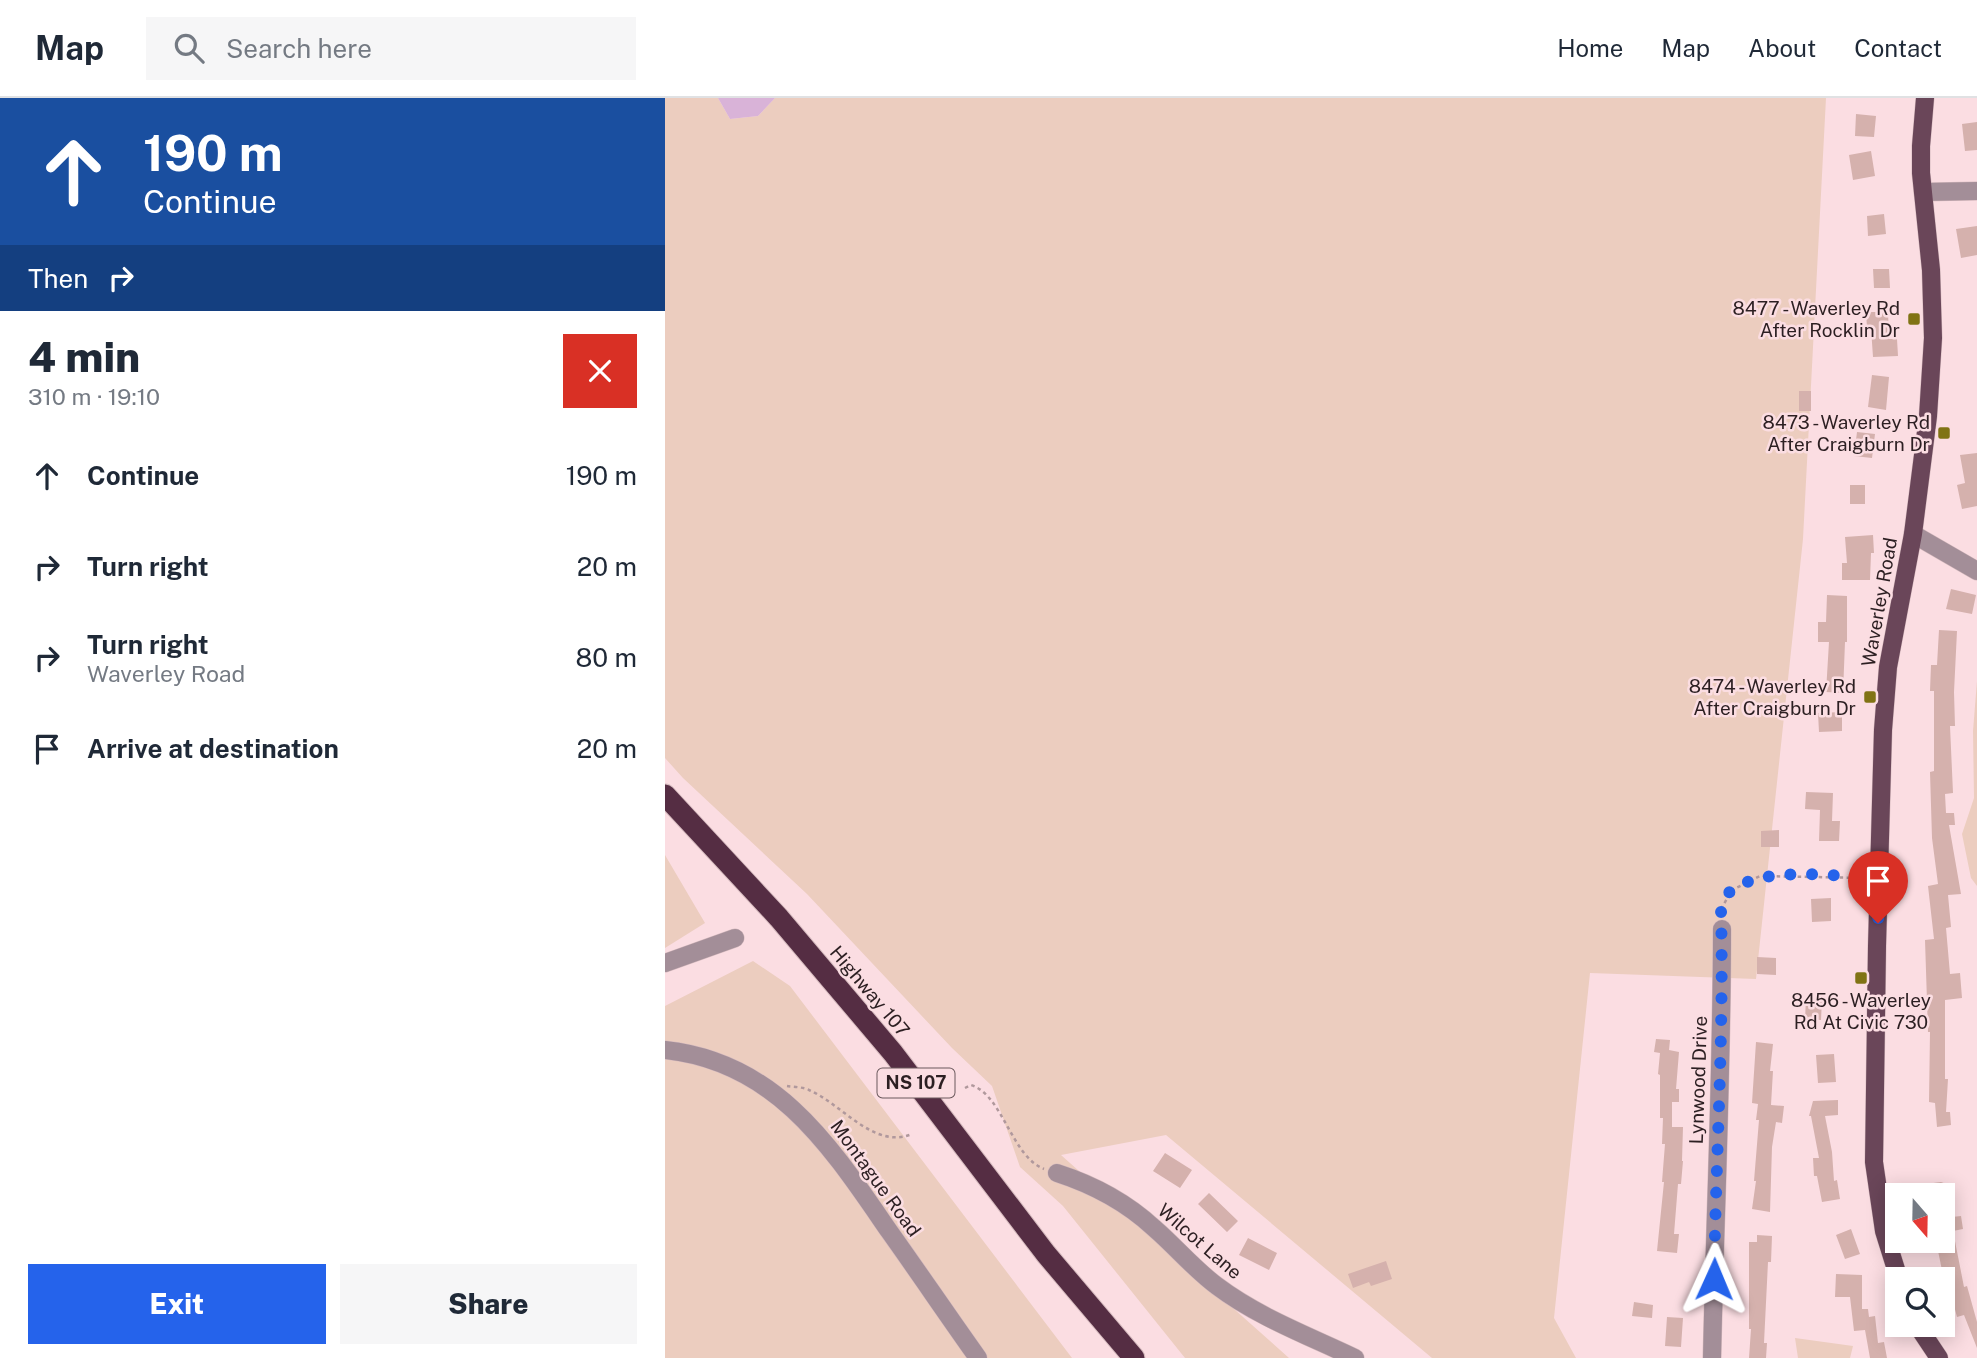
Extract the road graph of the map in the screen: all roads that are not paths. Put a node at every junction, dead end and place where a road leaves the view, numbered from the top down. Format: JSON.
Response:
{"nodes":[{"id":1,"x":1925,"y":98,"type":"edge"},
{"id":2,"x":1977,"y":191,"type":"edge"},
{"id":3,"x":1923,"y":192,"type":"junction"},
{"id":4,"x":1913,"y":534,"type":"junction"},
{"id":5,"x":1977,"y":571,"type":"edge"},
{"id":6,"x":665,"y":795,"type":"edge"},
{"id":7,"x":1722,"y":929,"type":"road end"},
{"id":8,"x":735,"y":938,"type":"dead end"},
{"id":9,"x":665,"y":963,"type":"edge"},
{"id":10,"x":665,"y":1050,"type":"edge"},
{"id":11,"x":1057,"y":1173,"type":"road end"},
{"id":12,"x":1046,"y":1254,"type":"junction"},
{"id":13,"x":1895,"y":1267,"type":"edge"},
{"id":14,"x":1925,"y":1337,"type":"edge"},
{"id":15,"x":978,"y":1358,"type":"edge"},
{"id":16,"x":1119,"y":1358,"type":"edge"},
{"id":17,"x":1134,"y":1358,"type":"edge"},
{"id":18,"x":1150,"y":1358,"type":"edge"},
{"id":19,"x":1355,"y":1358,"type":"edge"},
{"id":20,"x":1712,"y":1358,"type":"edge"},
{"id":21,"x":1939,"y":1358,"type":"edge"}],
"edges":[{"from":1,"to":3,"type":"main road","name":"Waverley Road"},
{"from":2,"to":3,"type":"street"},
{"from":3,"to":4,"type":"main road","name":"Waverley Road"},
{"from":4,"to":5,"type":"street"},
{"from":4,"to":13,"type":"main road","name":"Waverley Road"},
{"from":6,"to":12,"type":"highway","name":"Highway 107","number":"NS 107"},
{"from":7,"to":20,"type":"street","name":"Lynwood Drive"},
{"from":8,"to":9,"type":"street"},
{"from":10,"to":15,"type":"street","name":"Montague Road"},
{"from":11,"to":19,"type":"street","name":"Wilcot Lane"},
{"from":12,"to":16,"type":"highway"},
{"from":12,"to":17,"type":"highway","name":"Highway 107","number":"NS 107"},
{"from":12,"to":18,"type":"highway"},
{"from":14,"to":21,"type":"main road"}]}
